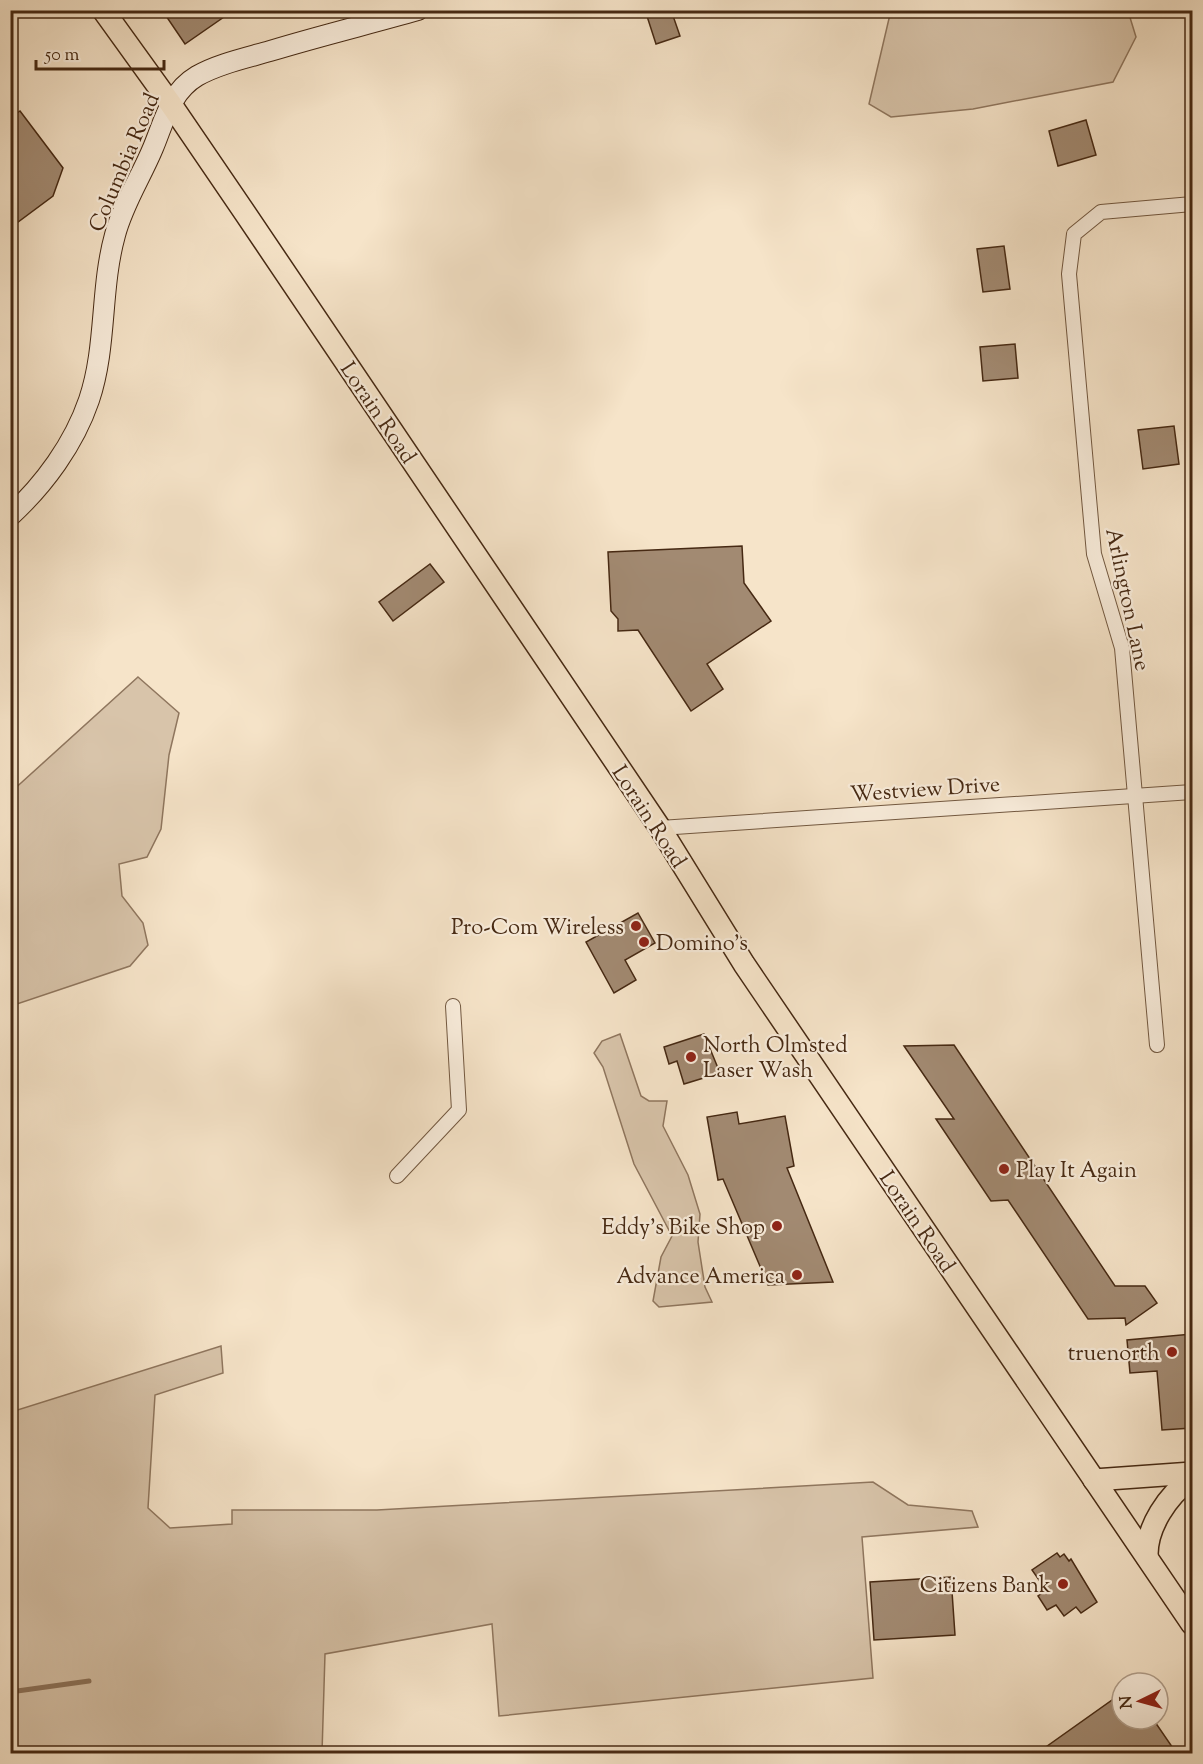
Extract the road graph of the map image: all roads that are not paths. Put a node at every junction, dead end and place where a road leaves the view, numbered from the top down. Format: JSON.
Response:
{"nodes":[{"id":1,"x":103,"y":10,"type":"edge"},
{"id":2,"x":418,"y":10,"type":"edge"},
{"id":3,"x":170,"y":103,"type":"junction"},
{"id":4,"x":1192,"y":204,"type":"edge"},
{"id":5,"x":10,"y":516,"type":"edge"},
{"id":6,"x":1192,"y":792,"type":"edge"},
{"id":7,"x":1137,"y":795,"type":"junction"},
{"id":8,"x":660,"y":828,"type":"junction"},
{"id":9,"x":453,"y":1006,"type":"dead end"},
{"id":10,"x":1157,"y":1045,"type":"dead end"},
{"id":11,"x":397,"y":1176,"type":"dead end"},
{"id":12,"x":1192,"y":1473,"type":"edge"},
{"id":13,"x":1192,"y":1478,"type":"edge"},
{"id":14,"x":1094,"y":1480,"type":"junction"},
{"id":15,"x":1147,"y":1557,"type":"junction"},
{"id":16,"x":1192,"y":1624,"type":"edge"}],
"edges":[{"from":1,"to":3,"type":"main road","name":"Lorain Road"},
{"from":2,"to":3,"type":"main road","name":"Columbia Road"},
{"from":3,"to":5,"type":"main road","name":"Columbia Road"},
{"from":3,"to":8,"type":"main road","name":"Lorain Road"},
{"from":4,"to":7,"type":"street","name":"Arlington Lane"},
{"from":6,"to":7,"type":"street","name":"Westview Drive"},
{"from":7,"to":8,"type":"street","name":"Westview Drive"},
{"from":7,"to":10,"type":"street","name":"Arlington Lane"},
{"from":8,"to":14,"type":"main road","name":"Lorain Road"},
{"from":9,"to":11,"type":"street"},
{"from":12,"to":14,"type":"main road"},
{"from":13,"to":15,"type":"main road"},
{"from":14,"to":15,"type":"main road","name":"Lorain Road"},
{"from":15,"to":16,"type":"main road","name":"Lorain Road"}]}
